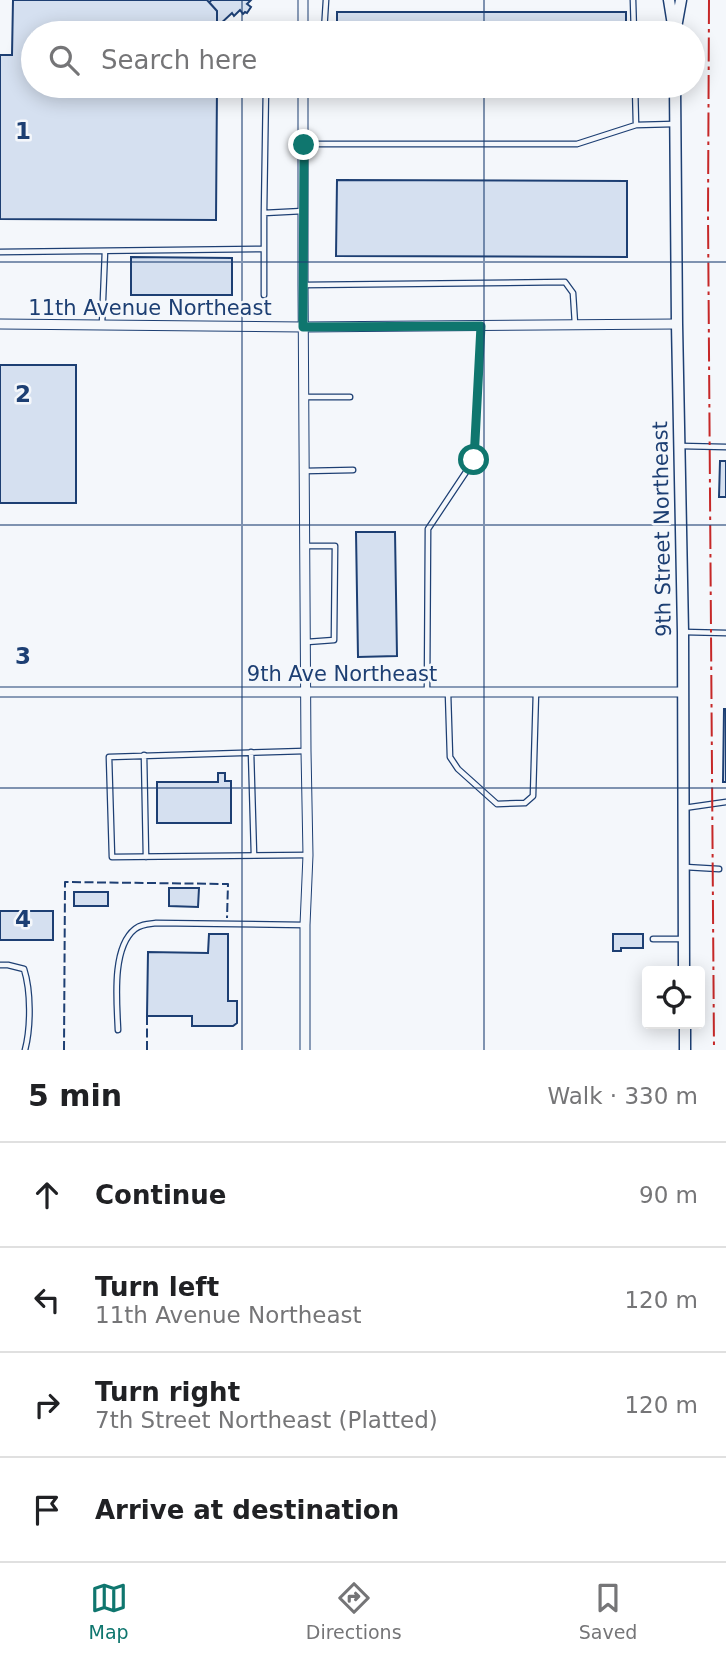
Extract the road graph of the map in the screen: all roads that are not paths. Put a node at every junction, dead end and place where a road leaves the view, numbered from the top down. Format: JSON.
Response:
{"nodes":[{"id":1,"x":303,"y":0,"type":"edge"},
{"id":2,"x":326,"y":0,"type":"edge"},
{"id":3,"x":633,"y":0,"type":"edge"},
{"id":4,"x":669,"y":0,"type":"edge"},
{"id":5,"x":681,"y":0,"type":"edge"},
{"id":6,"x":303,"y":21,"type":"edge"},
{"id":7,"x":325,"y":21,"type":"edge"},
{"id":8,"x":634,"y":21,"type":"edge"},
{"id":9,"x":673,"y":21,"type":"edge"},
{"id":10,"x":677,"y":21,"type":"edge"},
{"id":11,"x":266,"y":98,"type":"edge"},
{"id":12,"x":303,"y":98,"type":"edge"},
{"id":13,"x":635,"y":98,"type":"edge"},
{"id":14,"x":675,"y":98,"type":"edge"},
{"id":15,"x":676,"y":124,"type":"junction"},
{"id":16,"x":636,"y":125,"type":"junction"},
{"id":17,"x":304,"y":145,"type":"junction"},
{"id":18,"x":304,"y":211,"type":"junction"},
{"id":19,"x":264,"y":213,"type":"junction"},
{"id":20,"x":264,"y":250,"type":"junction"},
{"id":21,"x":105,"y":251,"type":"junction"},
{"id":22,"x":0,"y":252,"type":"edge"},
{"id":23,"x":303,"y":285,"type":"junction"},
{"id":24,"x":264,"y":295,"type":"dead end"},
{"id":25,"x":0,"y":324,"type":"edge"},
{"id":26,"x":677,"y":324,"type":"junction"},
{"id":27,"x":102,"y":325,"type":"junction"},
{"id":28,"x":575,"y":325,"type":"junction"},
{"id":29,"x":481,"y":326,"type":"junction"},
{"id":30,"x":303,"y":327,"type":"junction"},
{"id":31,"x":303,"y":397,"type":"junction"},
{"id":32,"x":350,"y":397,"type":"dead end"},
{"id":33,"x":680,"y":446,"type":"junction"},
{"id":34,"x":726,"y":447,"type":"edge"},
{"id":35,"x":353,"y":470,"type":"dead end"},
{"id":36,"x":304,"y":471,"type":"junction"},
{"id":37,"x":305,"y":546,"type":"junction"},
{"id":38,"x":683,"y":632,"type":"junction"},
{"id":39,"x":726,"y":633,"type":"edge"},
{"id":40,"x":306,"y":642,"type":"junction"},
{"id":41,"x":0,"y":692,"type":"edge"},
{"id":42,"x":306,"y":692,"type":"junction"},
{"id":43,"x":427,"y":692,"type":"junction"},
{"id":44,"x":448,"y":692,"type":"junction"},
{"id":45,"x":536,"y":692,"type":"junction"},
{"id":46,"x":683,"y":692,"type":"junction"},
{"id":47,"x":306,"y":751,"type":"junction"},
{"id":48,"x":251,"y":752,"type":"junction"},
{"id":49,"x":144,"y":755,"type":"junction"},
{"id":50,"x":726,"y":802,"type":"edge"},
{"id":51,"x":684,"y":809,"type":"junction"},
{"id":52,"x":254,"y":855,"type":"junction"},
{"id":53,"x":308,"y":855,"type":"junction"},
{"id":54,"x":146,"y":857,"type":"junction"},
{"id":55,"x":684,"y":867,"type":"junction"},
{"id":56,"x":719,"y":869,"type":"dead end"},
{"id":57,"x":305,"y":925,"type":"junction"},
{"id":58,"x":653,"y":939,"type":"dead end"},
{"id":59,"x":684,"y":939,"type":"junction"},
{"id":60,"x":0,"y":965,"type":"edge"},
{"id":61,"x":684,"y":966,"type":"edge"},
{"id":62,"x":685,"y":1029,"type":"edge"},
{"id":63,"x":118,"y":1030,"type":"dead end"},
{"id":64,"x":25,"y":1050,"type":"edge"},
{"id":65,"x":305,"y":1050,"type":"edge"},
{"id":66,"x":685,"y":1050,"type":"edge"}],
"edges":[{"from":1,"to":6,"type":"street"},
{"from":2,"to":7,"type":"lane"},
{"from":3,"to":8,"type":"lane"},
{"from":4,"to":9,"type":"street"},
{"from":5,"to":10,"type":"street"},
{"from":11,"to":19,"type":"lane"},
{"from":12,"to":17,"type":"street"},
{"from":13,"to":16,"type":"lane"},
{"from":14,"to":15,"type":"street","name":"9th Street Northeast"},
{"from":15,"to":16,"type":"lane"},
{"from":15,"to":26,"type":"street","name":"9th Street Northeast"},
{"from":16,"to":17,"type":"lane"},
{"from":17,"to":18,"type":"street"},
{"from":18,"to":19,"type":"lane"},
{"from":18,"to":23,"type":"street"},
{"from":19,"to":20,"type":"lane"},
{"from":20,"to":21,"type":"lane"},
{"from":20,"to":24,"type":"lane"},
{"from":21,"to":22,"type":"lane"},
{"from":21,"to":27,"type":"lane"},
{"from":23,"to":28,"type":"lane"},
{"from":23,"to":30,"type":"street"},
{"from":25,"to":27,"type":"street","name":"11th Avenue Northeast"},
{"from":26,"to":28,"type":"street","name":"11th Avenue Northeast"},
{"from":26,"to":33,"type":"street","name":"9th Street Northeast"},
{"from":27,"to":30,"type":"street","name":"11th Avenue Northeast"},
{"from":28,"to":29,"type":"street","name":"11th Avenue Northeast"},
{"from":29,"to":30,"type":"street","name":"11th Avenue Northeast"},
{"from":29,"to":43,"type":"lane"},
{"from":30,"to":31,"type":"street"},
{"from":31,"to":32,"type":"lane"},
{"from":31,"to":36,"type":"street"},
{"from":33,"to":34,"type":"lane"},
{"from":33,"to":38,"type":"street","name":"9th Street Northeast"},
{"from":35,"to":36,"type":"lane"},
{"from":36,"to":37,"type":"street"},
{"from":37,"to":40,"type":"street"},
{"from":37,"to":40,"type":"lane"},
{"from":38,"to":39,"type":"lane"},
{"from":38,"to":46,"type":"street","name":"9th Street Northeast"},
{"from":40,"to":42,"type":"street"},
{"from":41,"to":42,"type":"street","name":"9th Ave Northeast"},
{"from":42,"to":43,"type":"street","name":"9th Ave Northeast"},
{"from":42,"to":47,"type":"street"},
{"from":43,"to":44,"type":"street","name":"9th Ave Northeast"},
{"from":44,"to":45,"type":"street","name":"9th Ave Northeast"},
{"from":44,"to":45,"type":"lane"},
{"from":45,"to":46,"type":"street","name":"9th Ave Northeast"},
{"from":46,"to":51,"type":"street","name":"9th Street Northeast"},
{"from":47,"to":48,"type":"lane"},
{"from":47,"to":53,"type":"street"},
{"from":48,"to":49,"type":"lane"},
{"from":48,"to":52,"type":"lane"},
{"from":49,"to":54,"type":"lane"},
{"from":49,"to":54,"type":"lane"},
{"from":50,"to":51,"type":"lane"},
{"from":51,"to":55,"type":"street","name":"9th Street Northeast"},
{"from":52,"to":53,"type":"lane"},
{"from":52,"to":54,"type":"lane"},
{"from":53,"to":57,"type":"street"},
{"from":55,"to":56,"type":"lane"},
{"from":55,"to":59,"type":"street","name":"9th Street Northeast"},
{"from":57,"to":63,"type":"lane"},
{"from":57,"to":65,"type":"street"},
{"from":58,"to":59,"type":"lane"},
{"from":59,"to":61,"type":"street","name":"9th Street Northeast"},
{"from":60,"to":64,"type":"lane"},
{"from":62,"to":66,"type":"street"}]}
